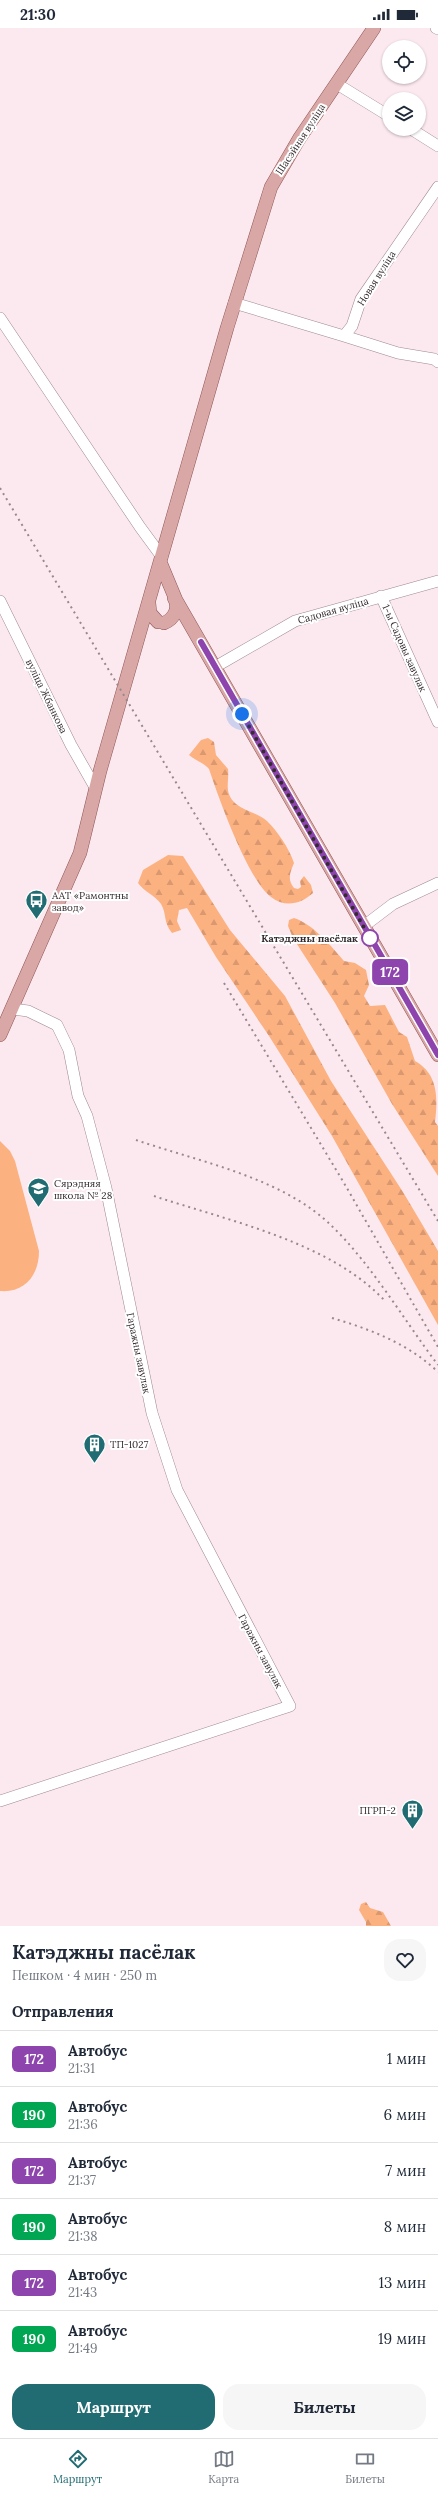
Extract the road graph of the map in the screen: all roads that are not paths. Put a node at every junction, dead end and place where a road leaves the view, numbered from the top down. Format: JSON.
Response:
{"nodes":[{"id":1,"x":374,"y":28,"type":"edge"},
{"id":2,"x":337,"y":84,"type":"junction"},
{"id":3,"x":382,"y":112,"type":"edge"},
{"id":4,"x":422,"y":136,"type":"edge"},
{"id":5,"x":438,"y":146,"type":"edge"},
{"id":6,"x":438,"y":187,"type":"edge"},
{"id":7,"x":234,"y":303,"type":"junction"},
{"id":8,"x":0,"y":318,"type":"edge"},
{"id":9,"x":344,"y":336,"type":"junction"},
{"id":10,"x":438,"y":362,"type":"edge"},
{"id":11,"x":161,"y":560,"type":"junction"},
{"id":12,"x":438,"y":581,"type":"edge"},
{"id":13,"x":381,"y":596,"type":"junction"},
{"id":14,"x":176,"y":600,"type":"junction"},
{"id":15,"x":0,"y":601,"type":"edge"},
{"id":16,"x":149,"y":602,"type":"junction"},
{"id":17,"x":161,"y":622,"type":"junction"},
{"id":18,"x":140,"y":636,"type":"junction"},
{"id":19,"x":201,"y":642,"type":"junction"},
{"id":20,"x":215,"y":667,"type":"junction"},
{"id":21,"x":438,"y":722,"type":"edge"},
{"id":22,"x":96,"y":789,"type":"junction"},
{"id":23,"x":438,"y":884,"type":"edge"},
{"id":24,"x":364,"y":926,"type":"junction"},
{"id":25,"x":7,"y":1015,"type":"edge"},
{"id":26,"x":0,"y":1035,"type":"edge"},
{"id":27,"x":438,"y":1055,"type":"edge"},
{"id":28,"x":0,"y":1801,"type":"edge"}],
"edges":[{"from":1,"to":2,"type":"main road","name":"Шасэйная вуліца"},
{"from":2,"to":3,"type":"street"},
{"from":2,"to":7,"type":"main road","name":"Шасэйная вуліца"},
{"from":4,"to":5,"type":"street"},
{"from":6,"to":9,"type":"street","name":"Новая вуліца"},
{"from":7,"to":9,"type":"street"},
{"from":7,"to":11,"type":"main road","name":"Шасэйная вуліца"},
{"from":8,"to":11,"type":"street"},
{"from":9,"to":10,"type":"street"},
{"from":11,"to":14,"type":"main road"},
{"from":11,"to":16,"type":"main road","name":"Шасэйная вуліца"},
{"from":12,"to":13,"type":"street","name":"Садовая вуліца"},
{"from":13,"to":20,"type":"street","name":"Садовая вуліца"},
{"from":13,"to":21,"type":"street","name":"1-ы Садовы завулак"},
{"from":14,"to":16,"type":"main road"},
{"from":14,"to":17,"type":"main road"},
{"from":14,"to":19,"type":"main road"},
{"from":15,"to":22,"type":"street","name":"вуліца Жбанкова"},
{"from":16,"to":17,"type":"main road"},
{"from":16,"to":18,"type":"main road","name":"Шасэйная вуліца"},
{"from":17,"to":18,"type":"main road"},
{"from":17,"to":19,"type":"main road"},
{"from":18,"to":22,"type":"main road","name":"Шасэйная вуліца"},
{"from":19,"to":20,"type":"main road"},
{"from":20,"to":24,"type":"main road"},
{"from":22,"to":25,"type":"main road","name":"Шасэйная вуліца"},
{"from":23,"to":24,"type":"street"},
{"from":24,"to":27,"type":"main road"},
{"from":25,"to":26,"type":"main road","name":"Шасэйная вуліца"},
{"from":25,"to":28,"type":"street","name":"Гаражны завулак"}]}
